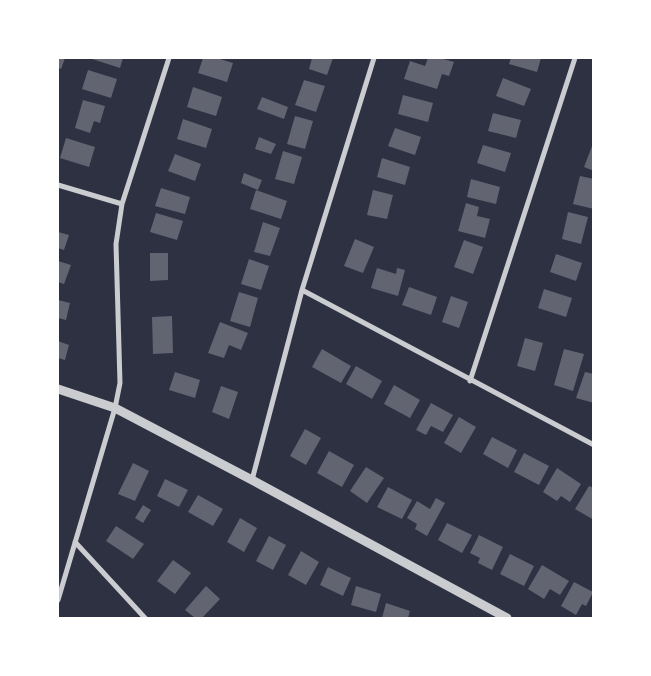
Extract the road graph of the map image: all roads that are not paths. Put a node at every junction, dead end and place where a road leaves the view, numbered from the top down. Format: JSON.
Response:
{"nodes":[{"id":1,"x":169,"y":58,"type":"edge"},
{"id":2,"x":374,"y":58,"type":"edge"},
{"id":3,"x":575,"y":58,"type":"edge"},
{"id":4,"x":58,"y":185,"type":"edge"},
{"id":5,"x":122,"y":204,"type":"junction"},
{"id":6,"x":302,"y":290,"type":"junction"},
{"id":7,"x":470,"y":381,"type":"junction"},
{"id":8,"x":58,"y":389,"type":"edge"},
{"id":9,"x":115,"y":408,"type":"junction"},
{"id":10,"x":594,"y":445,"type":"edge"},
{"id":11,"x":252,"y":480,"type":"junction"},
{"id":12,"x":75,"y":542,"type":"junction"},
{"id":13,"x":58,"y":600,"type":"edge"},
{"id":14,"x":145,"y":618,"type":"edge"},
{"id":15,"x":507,"y":618,"type":"edge"}],
"edges":[{"from":1,"to":5,"type":"street"},
{"from":2,"to":6,"type":"street"},
{"from":3,"to":7,"type":"street"},
{"from":4,"to":5,"type":"street"},
{"from":5,"to":9,"type":"street"},
{"from":6,"to":7,"type":"street"},
{"from":6,"to":11,"type":"street"},
{"from":7,"to":10,"type":"street"},
{"from":8,"to":9,"type":"street"},
{"from":9,"to":11,"type":"street"},
{"from":9,"to":12,"type":"street"},
{"from":11,"to":15,"type":"street"},
{"from":12,"to":13,"type":"street"},
{"from":12,"to":14,"type":"street"}]}
